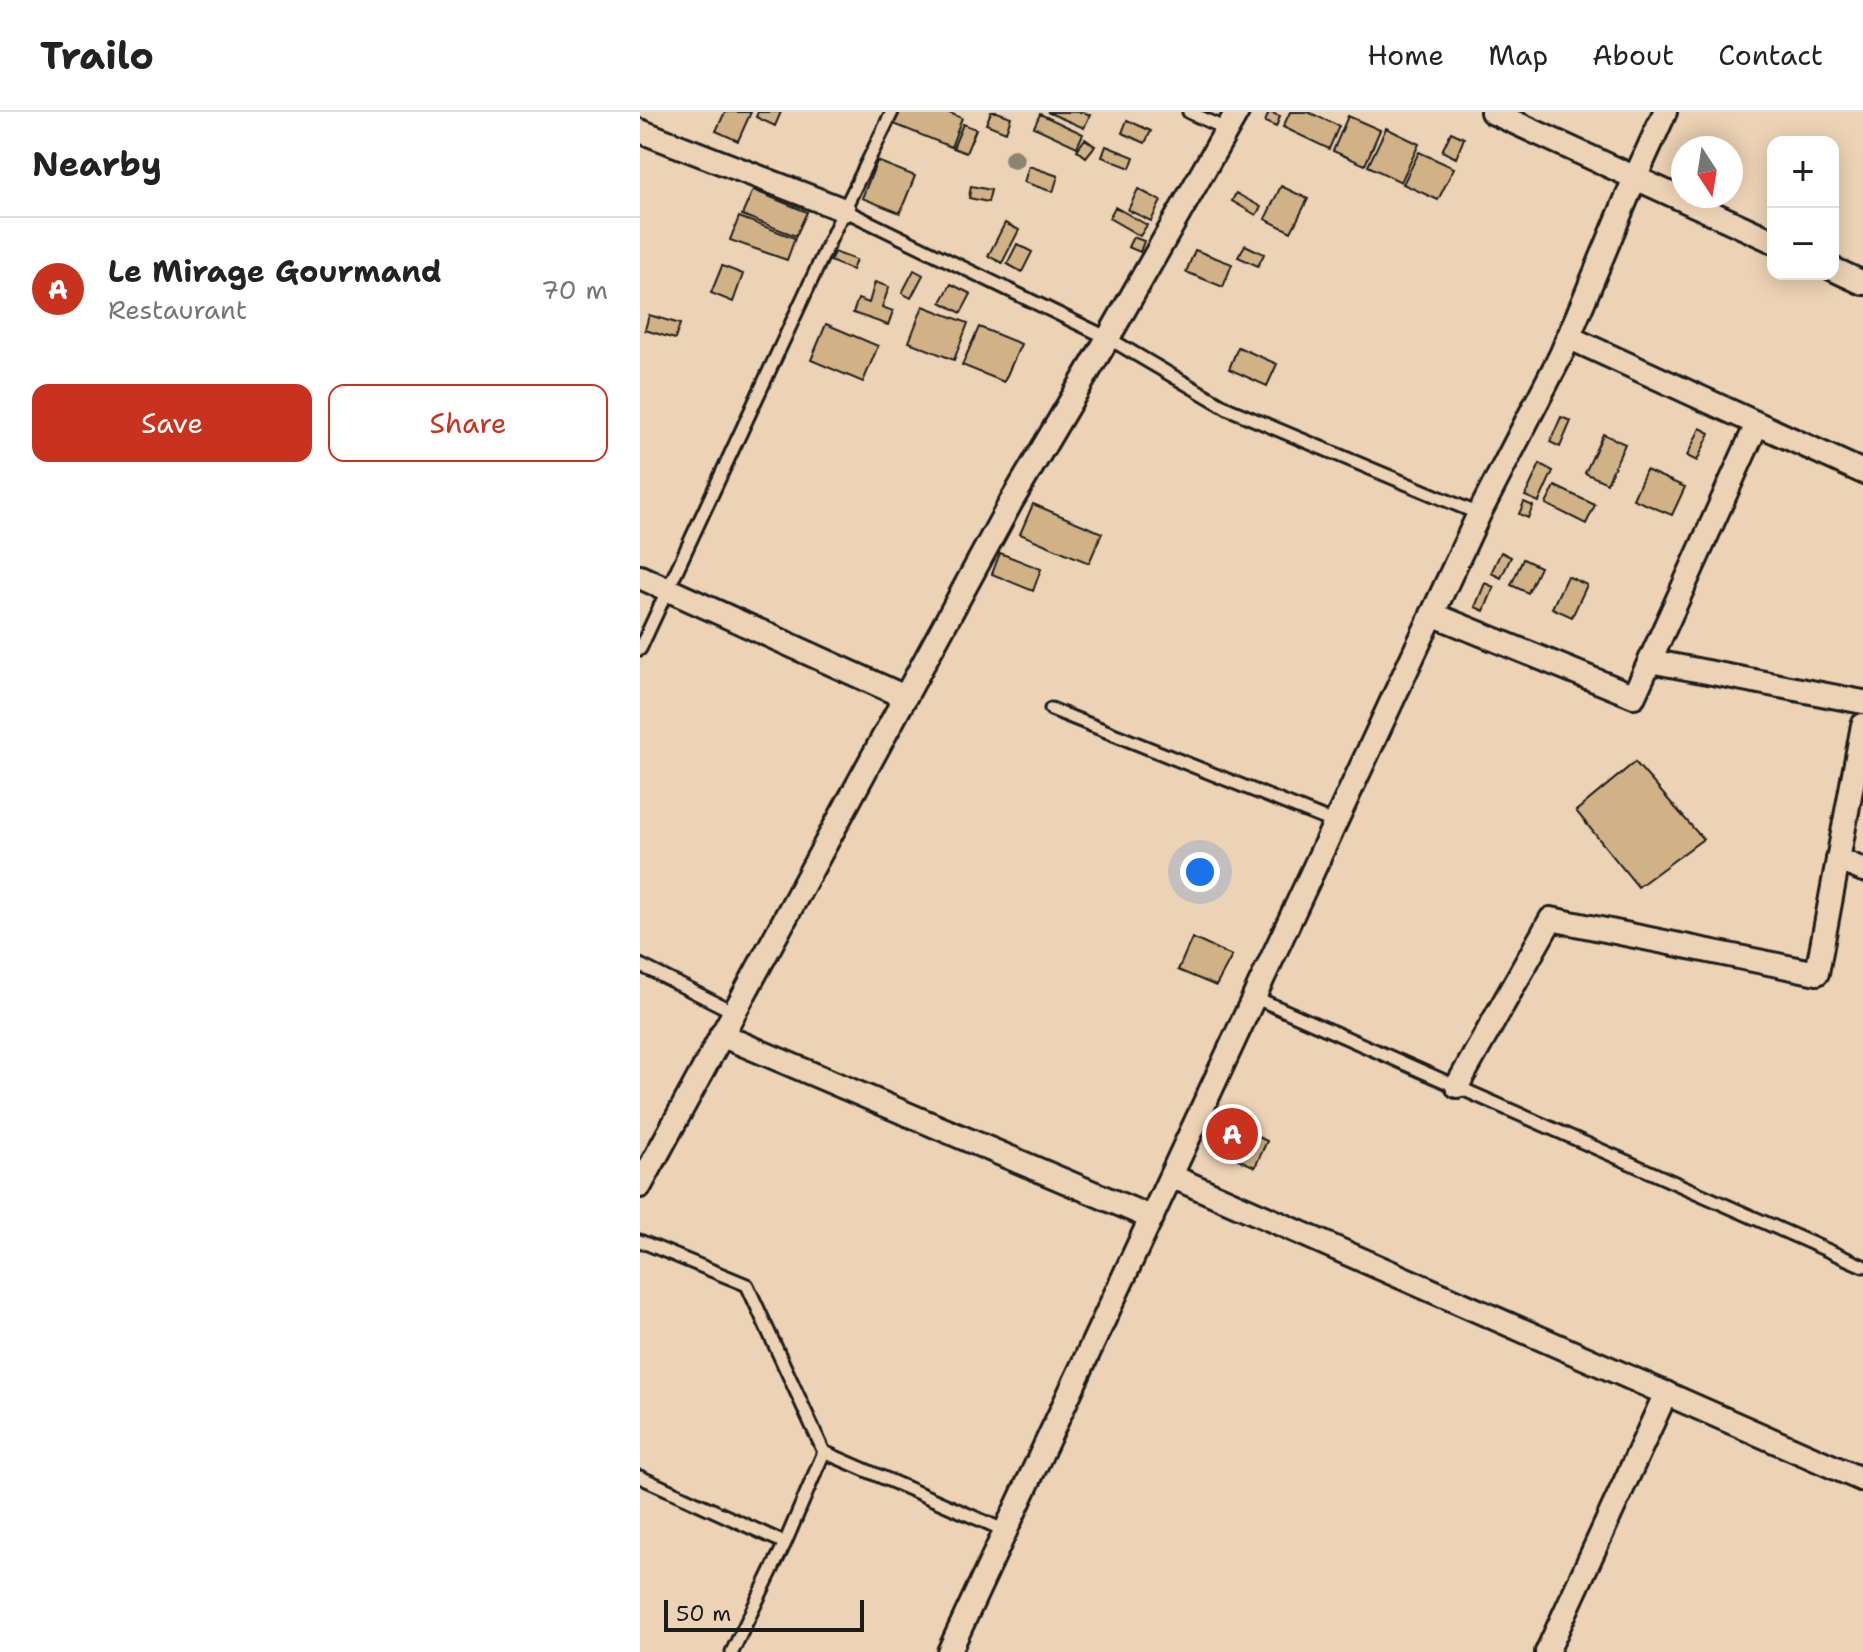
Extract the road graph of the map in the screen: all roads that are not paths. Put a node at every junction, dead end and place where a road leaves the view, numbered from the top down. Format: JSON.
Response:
{"nodes":[{"id":1,"x":892,"y":112,"type":"edge"},
{"id":2,"x":1189,"y":112,"type":"edge"},
{"id":3,"x":1492,"y":112,"type":"edge"},
{"id":4,"x":1665,"y":112,"type":"edge"},
{"id":5,"x":1232,"y":121,"type":"edge"},
{"id":6,"x":640,"y":131,"type":"edge"},
{"id":7,"x":1635,"y":178,"type":"junction"},
{"id":8,"x":844,"y":210,"type":"junction"},
{"id":9,"x":1767,"y":238,"type":"edge"},
{"id":10,"x":1839,"y":272,"type":"edge"},
{"id":11,"x":1863,"y":283,"type":"edge"},
{"id":12,"x":1568,"y":337,"type":"junction"},
{"id":13,"x":1108,"y":338,"type":"junction"},
{"id":14,"x":1757,"y":424,"type":"junction"},
{"id":15,"x":1863,"y":472,"type":"edge"},
{"id":16,"x":1479,"y":514,"type":"junction"},
{"id":17,"x":640,"y":577,"type":"edge"},
{"id":18,"x":668,"y":588,"type":"junction"},
{"id":19,"x":1432,"y":614,"type":"junction"},
{"id":20,"x":640,"y":649,"type":"edge"},
{"id":21,"x":1650,"y":661,"type":"junction"},
{"id":22,"x":905,"y":697,"type":"junction"},
{"id":23,"x":1863,"y":702,"type":"edge"},
{"id":24,"x":1051,"y":709,"type":"dead end"},
{"id":25,"x":1863,"y":725,"type":"edge"},
{"id":26,"x":1335,"y":823,"type":"junction"},
{"id":27,"x":1838,"y":859,"type":"junction"},
{"id":28,"x":1863,"y":870,"type":"edge"},
{"id":29,"x":640,"y":965,"type":"edge"},
{"id":30,"x":1254,"y":997,"type":"junction"},
{"id":31,"x":734,"y":1012,"type":"junction"},
{"id":32,"x":721,"y":1035,"type":"junction"},
{"id":33,"x":1457,"y":1086,"type":"junction"},
{"id":34,"x":1171,"y":1176,"type":"junction"},
{"id":35,"x":640,"y":1186,"type":"edge"},
{"id":36,"x":1152,"y":1218,"type":"junction"},
{"id":37,"x":640,"y":1241,"type":"edge"},
{"id":38,"x":1863,"y":1266,"type":"edge"},
{"id":39,"x":1666,"y":1393,"type":"junction"},
{"id":40,"x":824,"y":1452,"type":"junction"},
{"id":41,"x":640,"y":1477,"type":"edge"},
{"id":42,"x":1863,"y":1480,"type":"edge"},
{"id":43,"x":1006,"y":1531,"type":"junction"},
{"id":44,"x":785,"y":1543,"type":"junction"},
{"id":45,"x":732,"y":1652,"type":"edge"},
{"id":46,"x":949,"y":1652,"type":"edge"},
{"id":47,"x":1547,"y":1652,"type":"edge"}],
"edges":[{"from":1,"to":8,"type":"lane"},
{"from":2,"to":5,"type":"lane"},
{"from":3,"to":7,"type":"street"},
{"from":4,"to":7,"type":"street"},
{"from":5,"to":13,"type":"street"},
{"from":6,"to":8,"type":"street"},
{"from":7,"to":9,"type":"street"},
{"from":7,"to":12,"type":"street"},
{"from":8,"to":13,"type":"lane"},
{"from":8,"to":18,"type":"lane"},
{"from":10,"to":11,"type":"street"},
{"from":12,"to":14,"type":"street"},
{"from":12,"to":16,"type":"street"},
{"from":13,"to":16,"type":"lane"},
{"from":13,"to":22,"type":"street"},
{"from":14,"to":15,"type":"street"},
{"from":14,"to":21,"type":"street"},
{"from":16,"to":19,"type":"street"},
{"from":17,"to":18,"type":"street"},
{"from":18,"to":20,"type":"lane"},
{"from":18,"to":22,"type":"street"},
{"from":19,"to":21,"type":"street"},
{"from":19,"to":26,"type":"street"},
{"from":21,"to":23,"type":"street"},
{"from":22,"to":31,"type":"street"},
{"from":24,"to":26,"type":"lane"},
{"from":25,"to":27,"type":"street"},
{"from":26,"to":30,"type":"street"},
{"from":27,"to":28,"type":"street"},
{"from":27,"to":33,"type":"street"},
{"from":29,"to":31,"type":"lane"},
{"from":30,"to":33,"type":"lane"},
{"from":30,"to":34,"type":"street"},
{"from":31,"to":32,"type":"street"},
{"from":32,"to":35,"type":"street"},
{"from":32,"to":36,"type":"street"},
{"from":33,"to":38,"type":"lane"},
{"from":34,"to":36,"type":"street"},
{"from":34,"to":39,"type":"street"},
{"from":36,"to":43,"type":"street"},
{"from":37,"to":40,"type":"lane"},
{"from":39,"to":42,"type":"street"},
{"from":39,"to":47,"type":"street"},
{"from":40,"to":43,"type":"lane"},
{"from":40,"to":44,"type":"lane"},
{"from":41,"to":44,"type":"lane"},
{"from":43,"to":46,"type":"street"},
{"from":44,"to":45,"type":"lane"}]}
